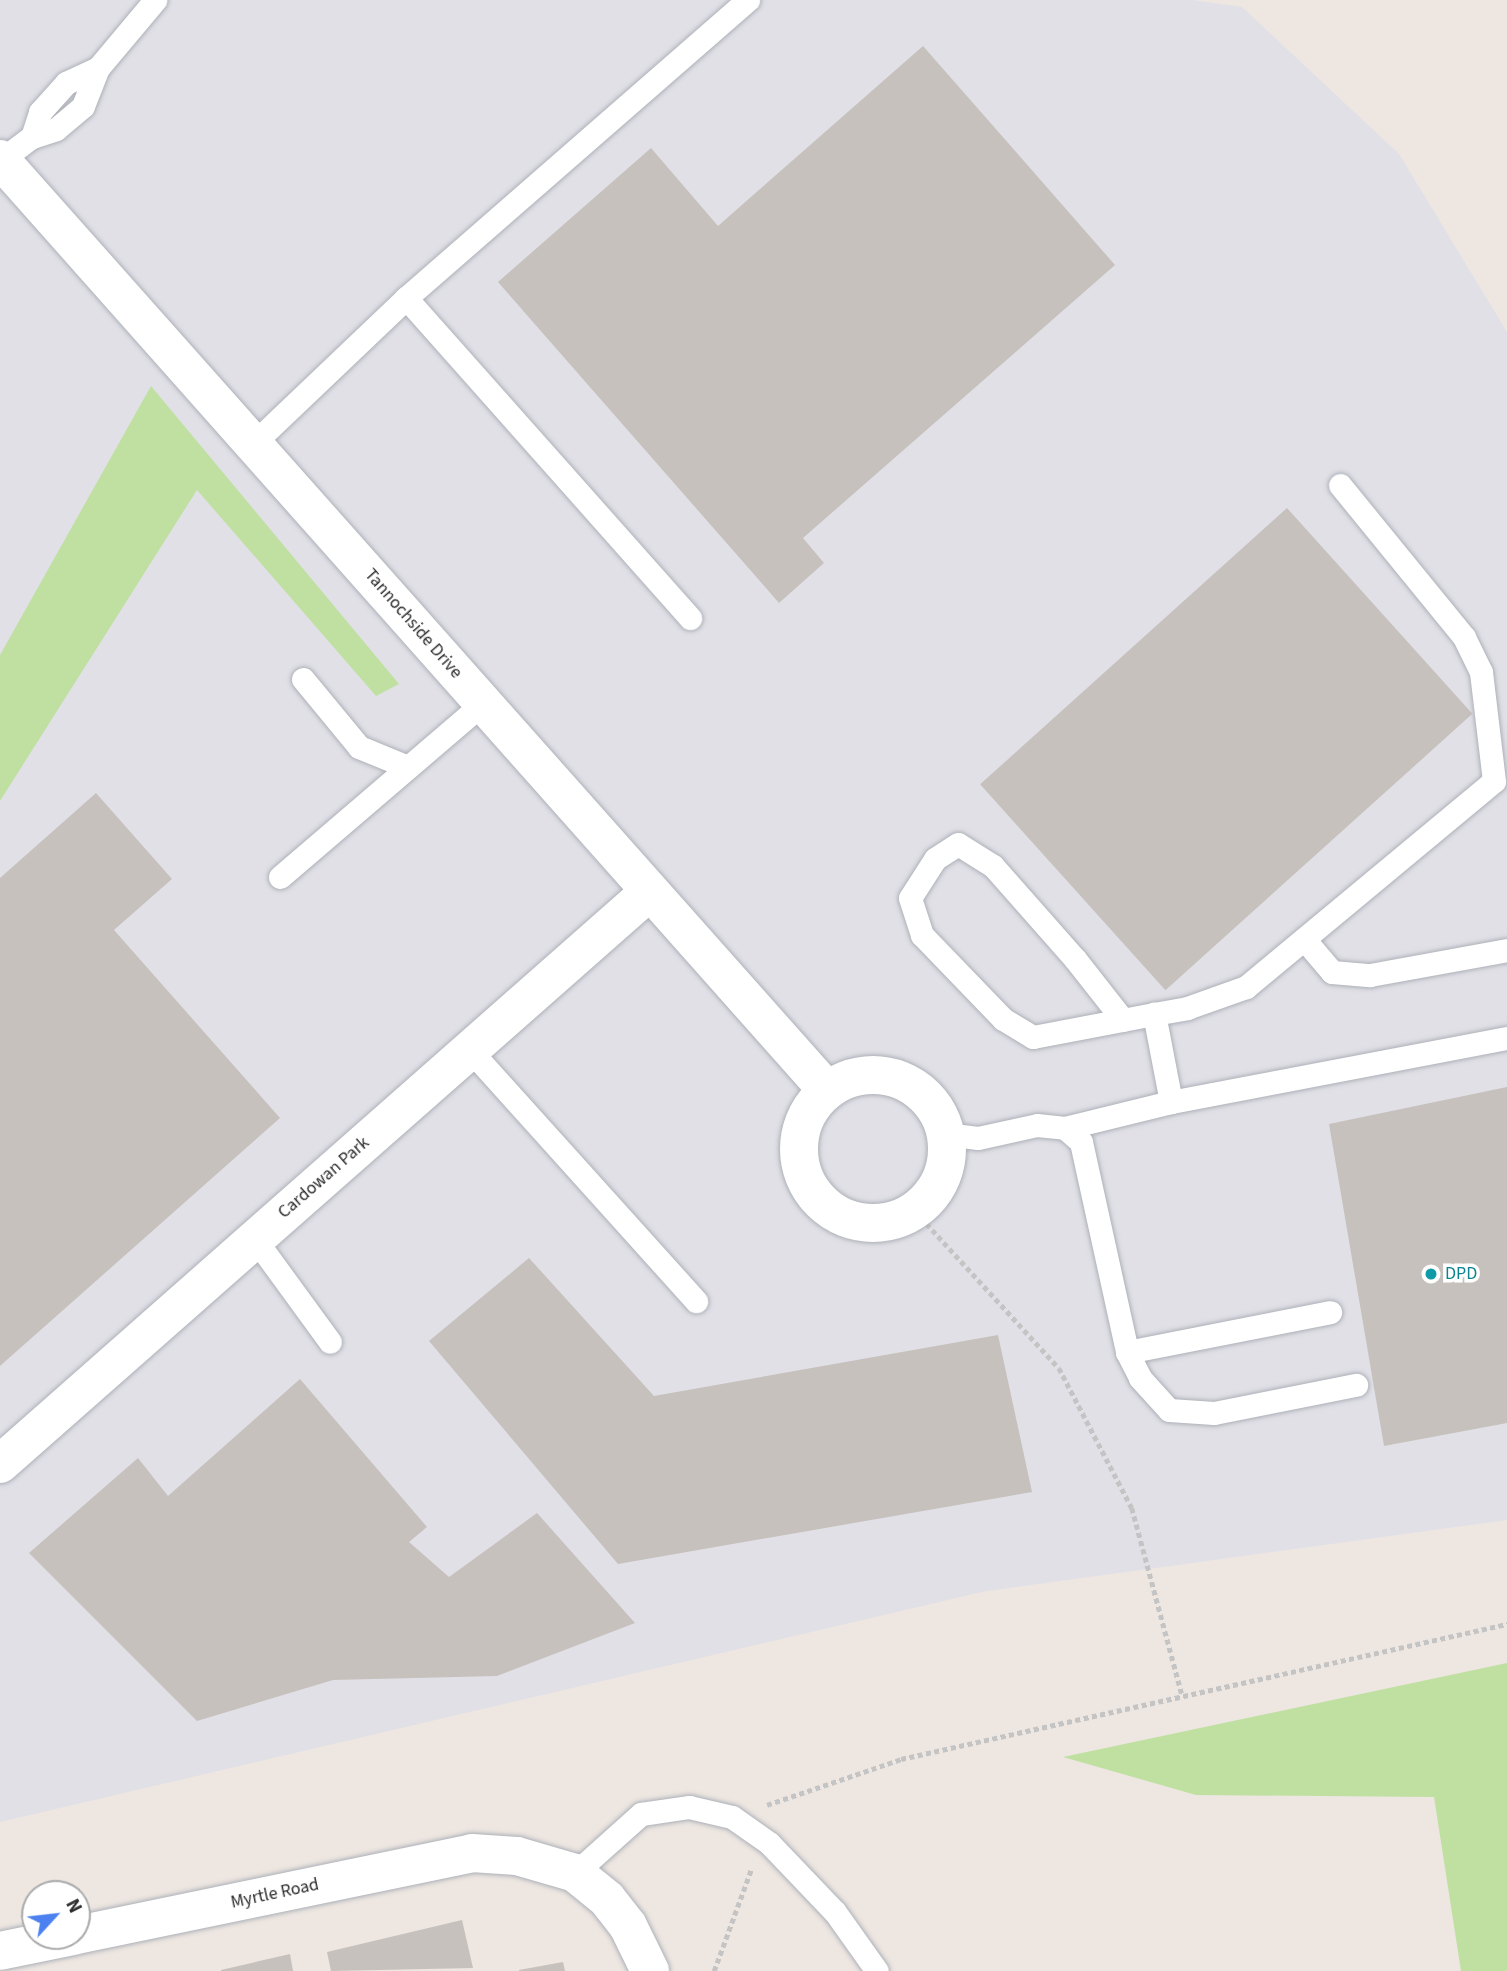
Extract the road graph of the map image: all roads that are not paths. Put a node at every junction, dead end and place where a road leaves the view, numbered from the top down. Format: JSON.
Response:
{"nodes":[{"id":1,"x":155,"y":0,"type":"edge"},
{"id":2,"x":748,"y":0,"type":"edge"},
{"id":3,"x":1,"y":159,"type":"edge"},
{"id":4,"x":406,"y":298,"type":"junction"},
{"id":5,"x":255,"y":442,"type":"junction"},
{"id":6,"x":1340,"y":485,"type":"dead end"},
{"id":7,"x":691,"y":618,"type":"dead end"},
{"id":8,"x":303,"y":679,"type":"dead end"},
{"id":9,"x":482,"y":704,"type":"junction"},
{"id":10,"x":408,"y":766,"type":"junction"},
{"id":11,"x":279,"y":877,"type":"dead end"},
{"id":12,"x":648,"y":893,"type":"junction"},
{"id":13,"x":1304,"y":939,"type":"junction"},
{"id":14,"x":1507,"y":950,"type":"edge"},
{"id":15,"x":1154,"y":1014,"type":"junction"},
{"id":16,"x":1122,"y":1020,"type":"junction"},
{"id":17,"x":1507,"y":1038,"type":"edge"},
{"id":18,"x":470,"y":1049,"type":"junction"},
{"id":19,"x":827,"y":1090,"type":"junction"},
{"id":20,"x":1171,"y":1102,"type":"junction"},
{"id":21,"x":1065,"y":1128,"type":"junction"},
{"id":22,"x":945,"y":1134,"type":"junction"},
{"id":23,"x":255,"y":1240,"type":"junction"},
{"id":24,"x":696,"y":1301,"type":"dead end"},
{"id":25,"x":1330,"y":1312,"type":"dead end"},
{"id":26,"x":330,"y":1342,"type":"dead end"},
{"id":27,"x":1126,"y":1352,"type":"junction"},
{"id":28,"x":1356,"y":1385,"type":"dead end"},
{"id":29,"x":0,"y":1464,"type":"edge"},
{"id":30,"x":575,"y":1873,"type":"junction"},
{"id":31,"x":91,"y":1933,"type":"edge"},
{"id":32,"x":21,"y":1947,"type":"edge"},
{"id":33,"x":0,"y":1951,"type":"edge"},
{"id":34,"x":650,"y":1971,"type":"edge"},
{"id":35,"x":877,"y":1971,"type":"edge"}],
"edges":[{"from":1,"to":3,"type":"lane"},
{"from":2,"to":4,"type":"lane"},
{"from":3,"to":5,"type":"street","name":"Tannochside Drive"},
{"from":4,"to":5,"type":"lane"},
{"from":4,"to":7,"type":"lane"},
{"from":5,"to":9,"type":"street","name":"Tannochside Drive"},
{"from":6,"to":13,"type":"lane"},
{"from":8,"to":10,"type":"lane"},
{"from":9,"to":10,"type":"lane"},
{"from":9,"to":12,"type":"street","name":"Tannochside Drive"},
{"from":10,"to":11,"type":"lane"},
{"from":12,"to":18,"type":"street","name":"Cardowan Park"},
{"from":12,"to":19,"type":"street","name":"Tannochside Drive"},
{"from":13,"to":14,"type":"lane"},
{"from":13,"to":15,"type":"lane"},
{"from":15,"to":16,"type":"lane"},
{"from":15,"to":20,"type":"lane"},
{"from":16,"to":16,"type":"lane"},
{"from":17,"to":20,"type":"lane"},
{"from":18,"to":23,"type":"street","name":"Cardowan Park"},
{"from":18,"to":24,"type":"lane"},
{"from":19,"to":22,"type":"street"},
{"from":19,"to":22,"type":"street"},
{"from":20,"to":21,"type":"lane"},
{"from":21,"to":22,"type":"lane"},
{"from":21,"to":27,"type":"lane"},
{"from":23,"to":26,"type":"lane"},
{"from":23,"to":29,"type":"street","name":"Cardowan Park"},
{"from":25,"to":27,"type":"lane"},
{"from":27,"to":28,"type":"lane"},
{"from":30,"to":31,"type":"street","name":"Myrtle Road"},
{"from":30,"to":34,"type":"street"},
{"from":30,"to":35,"type":"lane"},
{"from":32,"to":33,"type":"street","name":"Myrtle Road"}]}
